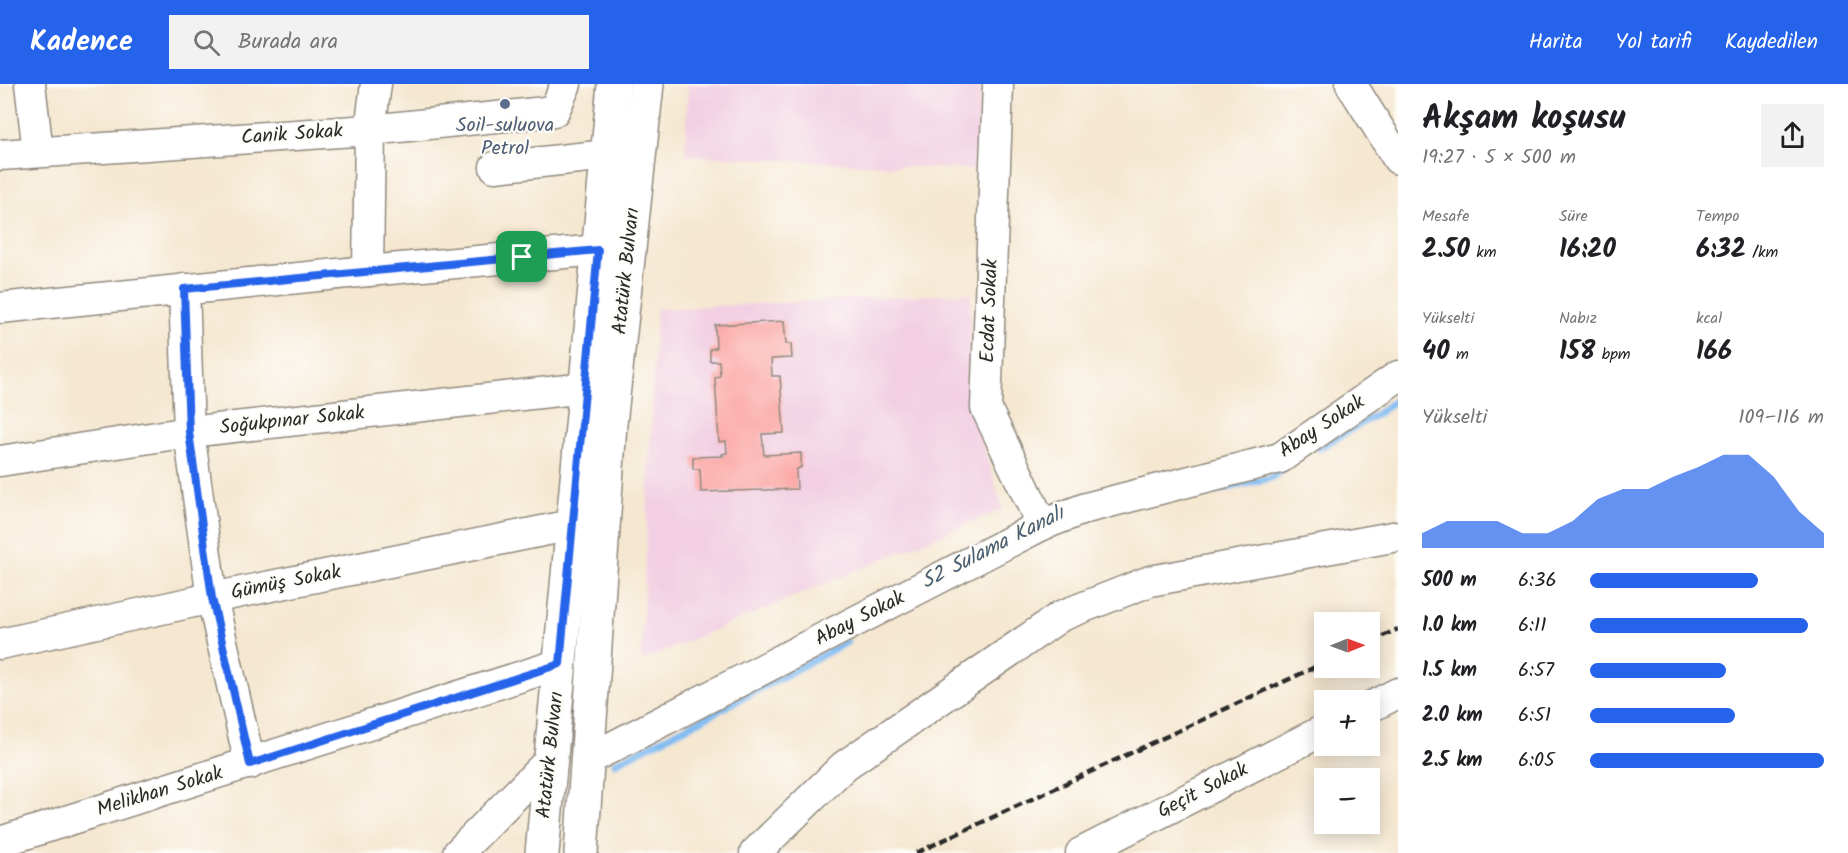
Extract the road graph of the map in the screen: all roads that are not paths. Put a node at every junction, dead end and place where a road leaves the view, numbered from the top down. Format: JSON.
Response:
{"nodes":[{"id":1,"x":30,"y":84,"type":"edge"},
{"id":2,"x":376,"y":84,"type":"edge"},
{"id":3,"x":614,"y":84,"type":"edge"},
{"id":4,"x":647,"y":84,"type":"edge"},
{"id":5,"x":998,"y":84,"type":"edge"},
{"id":6,"x":1351,"y":84,"type":"edge"},
{"id":7,"x":560,"y":97,"type":"edge"},
{"id":8,"x":370,"y":130,"type":"junction"},
{"id":9,"x":38,"y":152,"type":"junction"},
{"id":10,"x":0,"y":155,"type":"edge"},
{"id":11,"x":607,"y":155,"type":"junction"},
{"id":12,"x":1398,"y":159,"type":"edge"},
{"id":13,"x":554,"y":160,"type":"junction"},
{"id":14,"x":495,"y":167,"type":"dead end"},
{"id":15,"x":598,"y":250,"type":"junction"},
{"id":16,"x":369,"y":271,"type":"junction"},
{"id":17,"x":184,"y":289,"type":"junction"},
{"id":18,"x":0,"y":309,"type":"edge"},
{"id":19,"x":1398,"y":376,"type":"edge"},
{"id":20,"x":585,"y":388,"type":"junction"},
{"id":21,"x":189,"y":432,"type":"junction"},
{"id":22,"x":0,"y":460,"type":"edge"},
{"id":23,"x":572,"y":525,"type":"junction"},
{"id":24,"x":1042,"y":525,"type":"junction"},
{"id":25,"x":1398,"y":536,"type":"edge"},
{"id":26,"x":212,"y":598,"type":"junction"},
{"id":27,"x":0,"y":645,"type":"edge"},
{"id":28,"x":560,"y":664,"type":"junction"},
{"id":29,"x":1398,"y":693,"type":"edge"},
{"id":30,"x":1380,"y":702,"type":"edge"},
{"id":31,"x":1314,"y":735,"type":"edge"},
{"id":32,"x":550,"y":760,"type":"junction"},
{"id":33,"x":587,"y":760,"type":"junction"},
{"id":34,"x":250,"y":764,"type":"junction"},
{"id":35,"x":0,"y":842,"type":"edge"},
{"id":36,"x":458,"y":853,"type":"edge"},
{"id":37,"x":542,"y":853,"type":"edge"},
{"id":38,"x":581,"y":853,"type":"edge"},
{"id":39,"x":755,"y":853,"type":"edge"},
{"id":40,"x":1081,"y":853,"type":"edge"}],
"edges":[{"from":1,"to":9,"type":"street"},
{"from":2,"to":8,"type":"street"},
{"from":3,"to":11,"type":"main road","name":"Atatürk Bulvarı"},
{"from":4,"to":33,"type":"main road","name":"Atatürk Bulvarı"},
{"from":5,"to":24,"type":"street","name":"Ecdat Sokak"},
{"from":6,"to":12,"type":"street"},
{"from":7,"to":8,"type":"street","name":"Canik Sokak"},
{"from":7,"to":13,"type":"street"},
{"from":8,"to":9,"type":"street","name":"Canik Sokak"},
{"from":8,"to":16,"type":"street"},
{"from":9,"to":10,"type":"street","name":"Canik Sokak"},
{"from":11,"to":13,"type":"street"},
{"from":11,"to":15,"type":"main road","name":"Atatürk Bulvarı"},
{"from":13,"to":14,"type":"street"},
{"from":15,"to":16,"type":"street"},
{"from":15,"to":20,"type":"main road","name":"Atatürk Bulvarı"},
{"from":16,"to":17,"type":"street"},
{"from":17,"to":18,"type":"street"},
{"from":17,"to":21,"type":"street"},
{"from":19,"to":24,"type":"street","name":"Abay Sokak"},
{"from":20,"to":21,"type":"street","name":"Soğukpınar Sokak"},
{"from":20,"to":23,"type":"main road","name":"Atatürk Bulvarı"},
{"from":21,"to":22,"type":"street","name":"Soğukpınar Sokak"},
{"from":21,"to":26,"type":"street"},
{"from":23,"to":26,"type":"street","name":"Gümüş Sokak"},
{"from":23,"to":28,"type":"main road","name":"Atatürk Bulvarı"},
{"from":24,"to":33,"type":"street","name":"Abay Sokak"},
{"from":25,"to":39,"type":"street"},
{"from":26,"to":27,"type":"street","name":"Gümüş Sokak"},
{"from":26,"to":34,"type":"street"},
{"from":28,"to":32,"type":"main road","name":"Atatürk Bulvarı"},
{"from":28,"to":34,"type":"street","name":"Melikhan Sokak"},
{"from":29,"to":30,"type":"street"},
{"from":31,"to":40,"type":"street","name":"Geçit Sokak"},
{"from":32,"to":36,"type":"street"},
{"from":32,"to":37,"type":"main road","name":"Atatürk Bulvarı"},
{"from":33,"to":38,"type":"main road","name":"Atatürk Bulvarı"},
{"from":34,"to":35,"type":"street","name":"Melikhan Sokak"}]}
